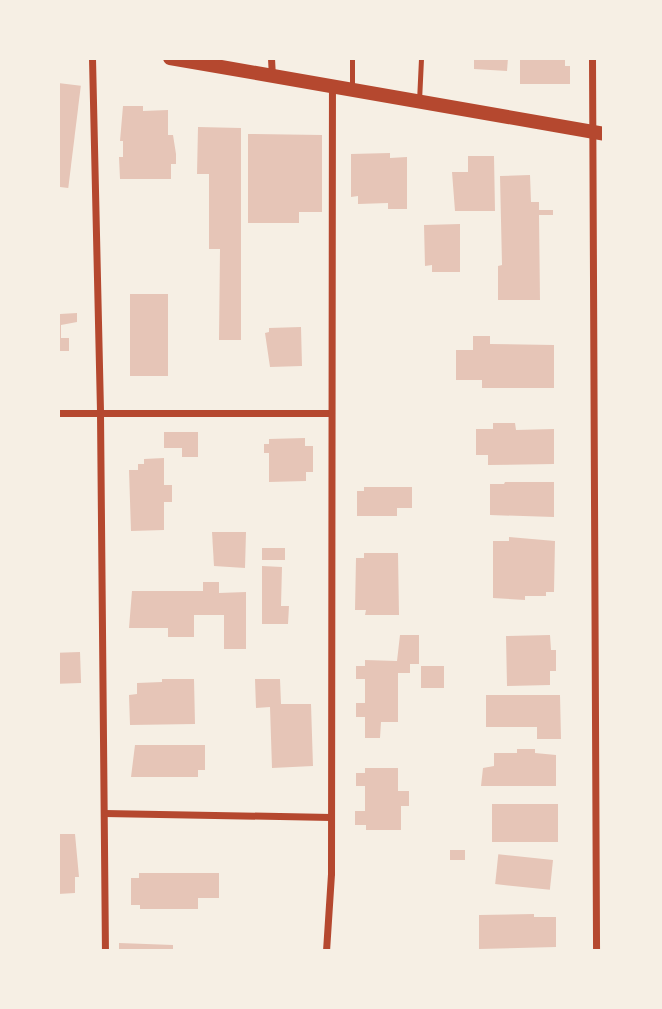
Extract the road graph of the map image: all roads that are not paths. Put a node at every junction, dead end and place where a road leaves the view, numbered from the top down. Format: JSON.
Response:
{"nodes":[{"id":1,"x":92,"y":58,"type":"edge"},
{"id":2,"x":170,"y":58,"type":"edge"},
{"id":3,"x":271,"y":58,"type":"edge"},
{"id":4,"x":352,"y":58,"type":"edge"},
{"id":5,"x":421,"y":58,"type":"edge"},
{"id":6,"x":592,"y":58,"type":"edge"},
{"id":7,"x":272,"y":76,"type":"junction"},
{"id":8,"x":332,"y":86,"type":"junction"},
{"id":9,"x":352,"y":90,"type":"junction"},
{"id":10,"x":419,"y":101,"type":"junction"},
{"id":11,"x":598,"y":133,"type":"edge"},
{"id":12,"x":58,"y":413,"type":"edge"},
{"id":13,"x":331,"y":413,"type":"junction"},
{"id":14,"x":100,"y":414,"type":"junction"},
{"id":15,"x":104,"y":813,"type":"junction"},
{"id":16,"x":331,"y":817,"type":"junction"},
{"id":17,"x":105,"y":951,"type":"edge"},
{"id":18,"x":326,"y":951,"type":"edge"},
{"id":19,"x":596,"y":951,"type":"edge"}],
"edges":[{"from":1,"to":14,"type":"street"},
{"from":2,"to":7,"type":"main road"},
{"from":3,"to":7,"type":"street"},
{"from":4,"to":9,"type":"lane"},
{"from":5,"to":10,"type":"lane"},
{"from":6,"to":11,"type":"street"},
{"from":7,"to":8,"type":"main road"},
{"from":8,"to":9,"type":"main road"},
{"from":8,"to":13,"type":"street"},
{"from":9,"to":10,"type":"main road"},
{"from":10,"to":11,"type":"main road"},
{"from":11,"to":19,"type":"street"},
{"from":12,"to":14,"type":"street"},
{"from":13,"to":14,"type":"street"},
{"from":13,"to":16,"type":"street"},
{"from":14,"to":15,"type":"street"},
{"from":15,"to":16,"type":"street"},
{"from":15,"to":17,"type":"street"},
{"from":16,"to":18,"type":"street"}]}
